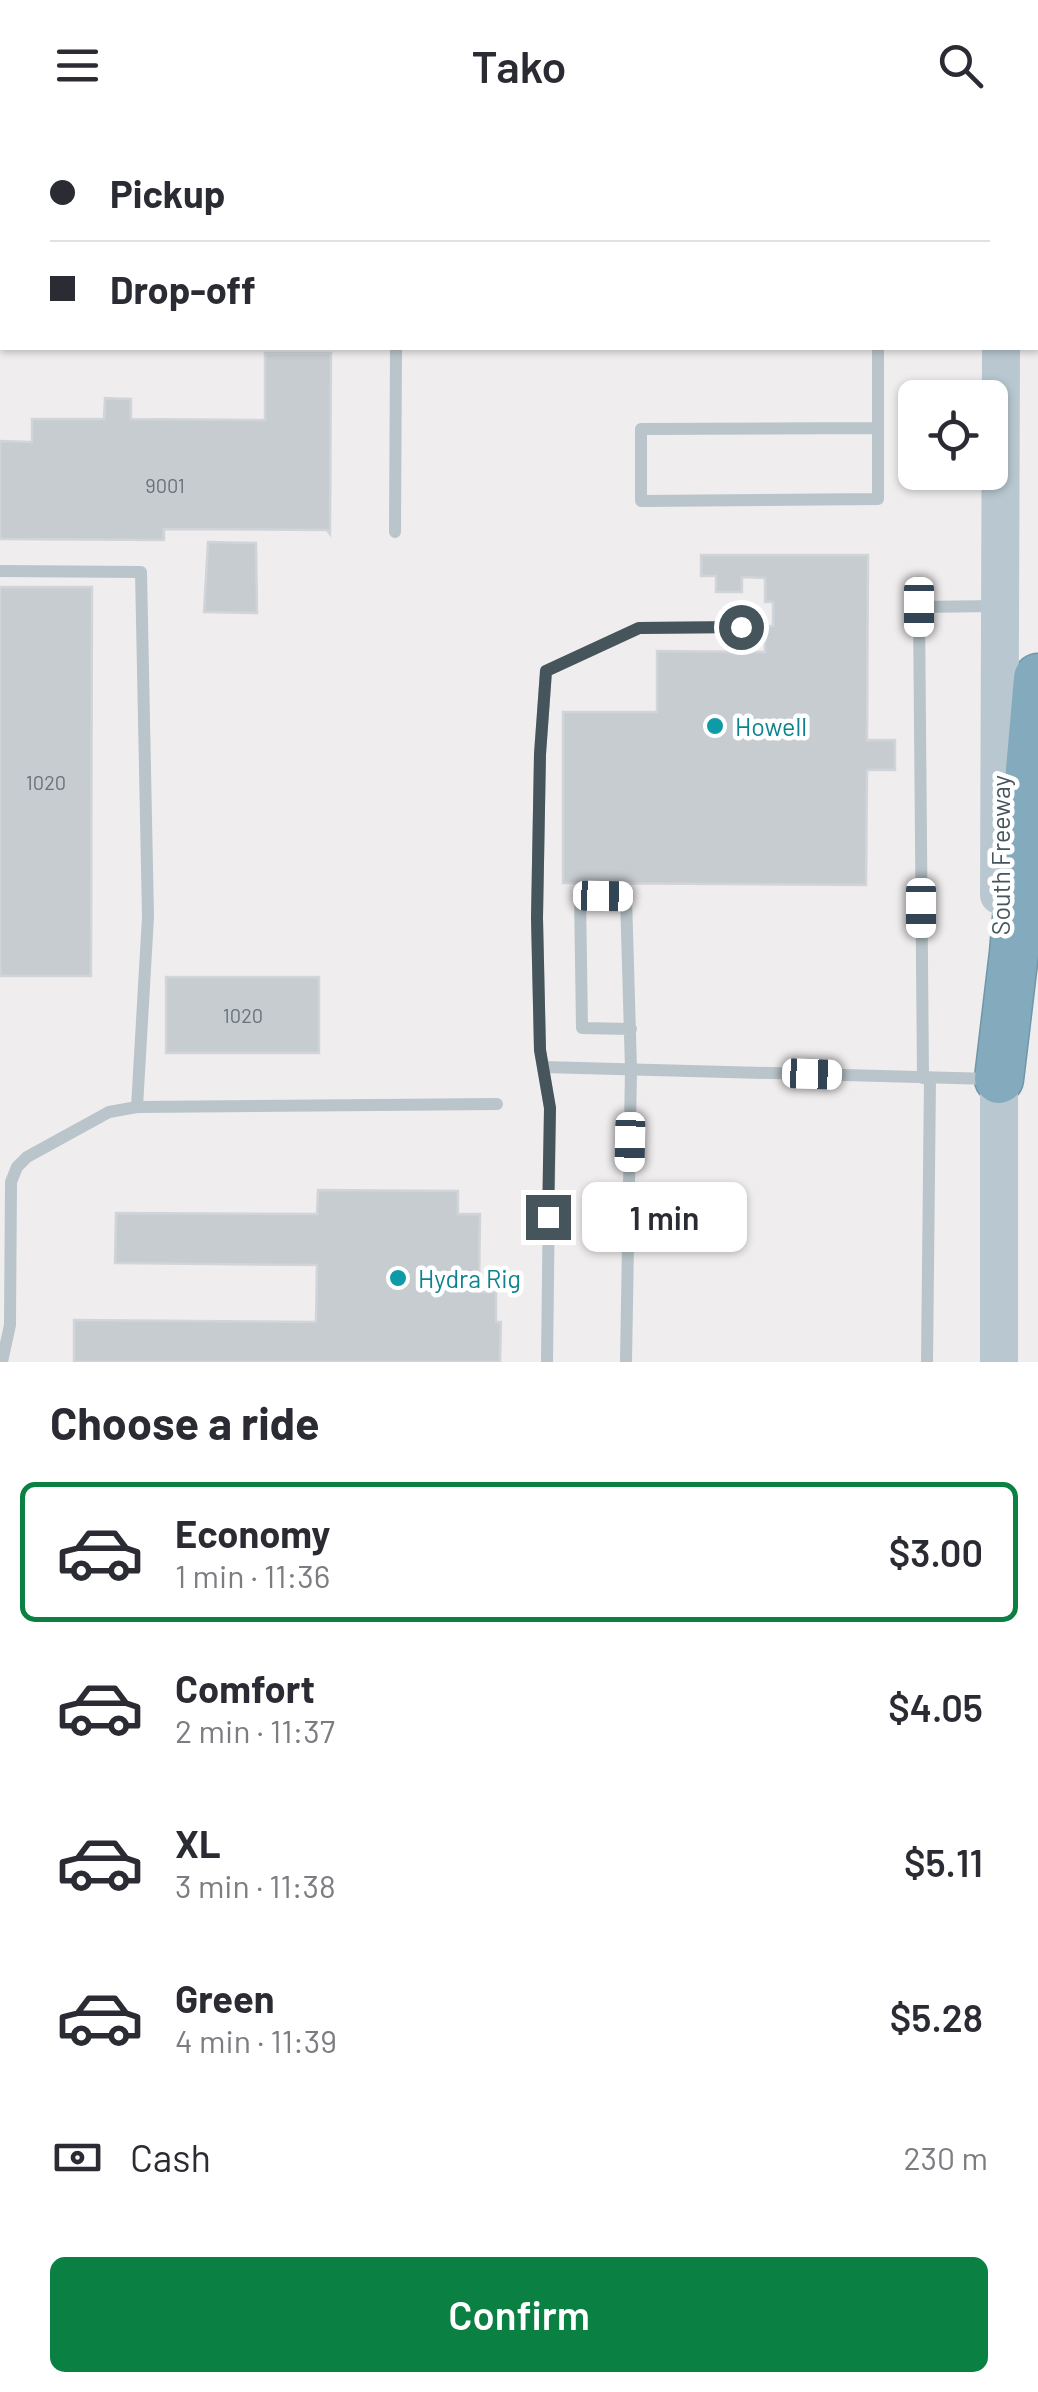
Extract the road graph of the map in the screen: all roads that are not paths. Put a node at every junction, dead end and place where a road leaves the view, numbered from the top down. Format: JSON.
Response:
{"nodes":[{"id":1,"x":396,"y":350,"type":"edge"},
{"id":2,"x":878,"y":350,"type":"edge"},
{"id":3,"x":1001,"y":350,"type":"edge"},
{"id":4,"x":878,"y":428,"type":"junction"},
{"id":5,"x":395,"y":532,"type":"dead end"},
{"id":6,"x":0,"y":571,"type":"edge"},
{"id":7,"x":1000,"y":606,"type":"junction"},
{"id":8,"x":741,"y":627,"type":"dead end"},
{"id":9,"x":1038,"y":678,"type":"edge"},
{"id":10,"x":631,"y":1028,"type":"junction"},
{"id":11,"x":543,"y":1067,"type":"junction"},
{"id":12,"x":632,"y":1069,"type":"junction"},
{"id":13,"x":926,"y":1078,"type":"junction"},
{"id":14,"x":999,"y":1079,"type":"junction"},
{"id":15,"x":497,"y":1104,"type":"dead end"},
{"id":16,"x":136,"y":1106,"type":"junction"},
{"id":17,"x":2,"y":1362,"type":"edge"},
{"id":18,"x":547,"y":1362,"type":"edge"},
{"id":19,"x":626,"y":1362,"type":"edge"},
{"id":20,"x":927,"y":1362,"type":"edge"},
{"id":21,"x":999,"y":1362,"type":"edge"}],
"edges":[{"from":1,"to":5,"type":"lane"},
{"from":2,"to":4,"type":"lane"},
{"from":3,"to":7,"type":"main road","name":"South Freeway"},
{"from":4,"to":4,"type":"lane"},
{"from":6,"to":16,"type":"lane"},
{"from":7,"to":13,"type":"lane"},
{"from":7,"to":14,"type":"main road","name":"South Freeway"},
{"from":8,"to":11,"type":"lane"},
{"from":9,"to":14,"type":"highway"},
{"from":10,"to":10,"type":"lane"},
{"from":10,"to":12,"type":"lane"},
{"from":11,"to":12,"type":"lane"},
{"from":11,"to":18,"type":"lane"},
{"from":12,"to":13,"type":"lane"},
{"from":12,"to":19,"type":"lane"},
{"from":13,"to":14,"type":"lane"},
{"from":13,"to":20,"type":"lane"},
{"from":14,"to":21,"type":"main road","name":"South Freeway"},
{"from":15,"to":16,"type":"lane"},
{"from":16,"to":17,"type":"lane"}]}
